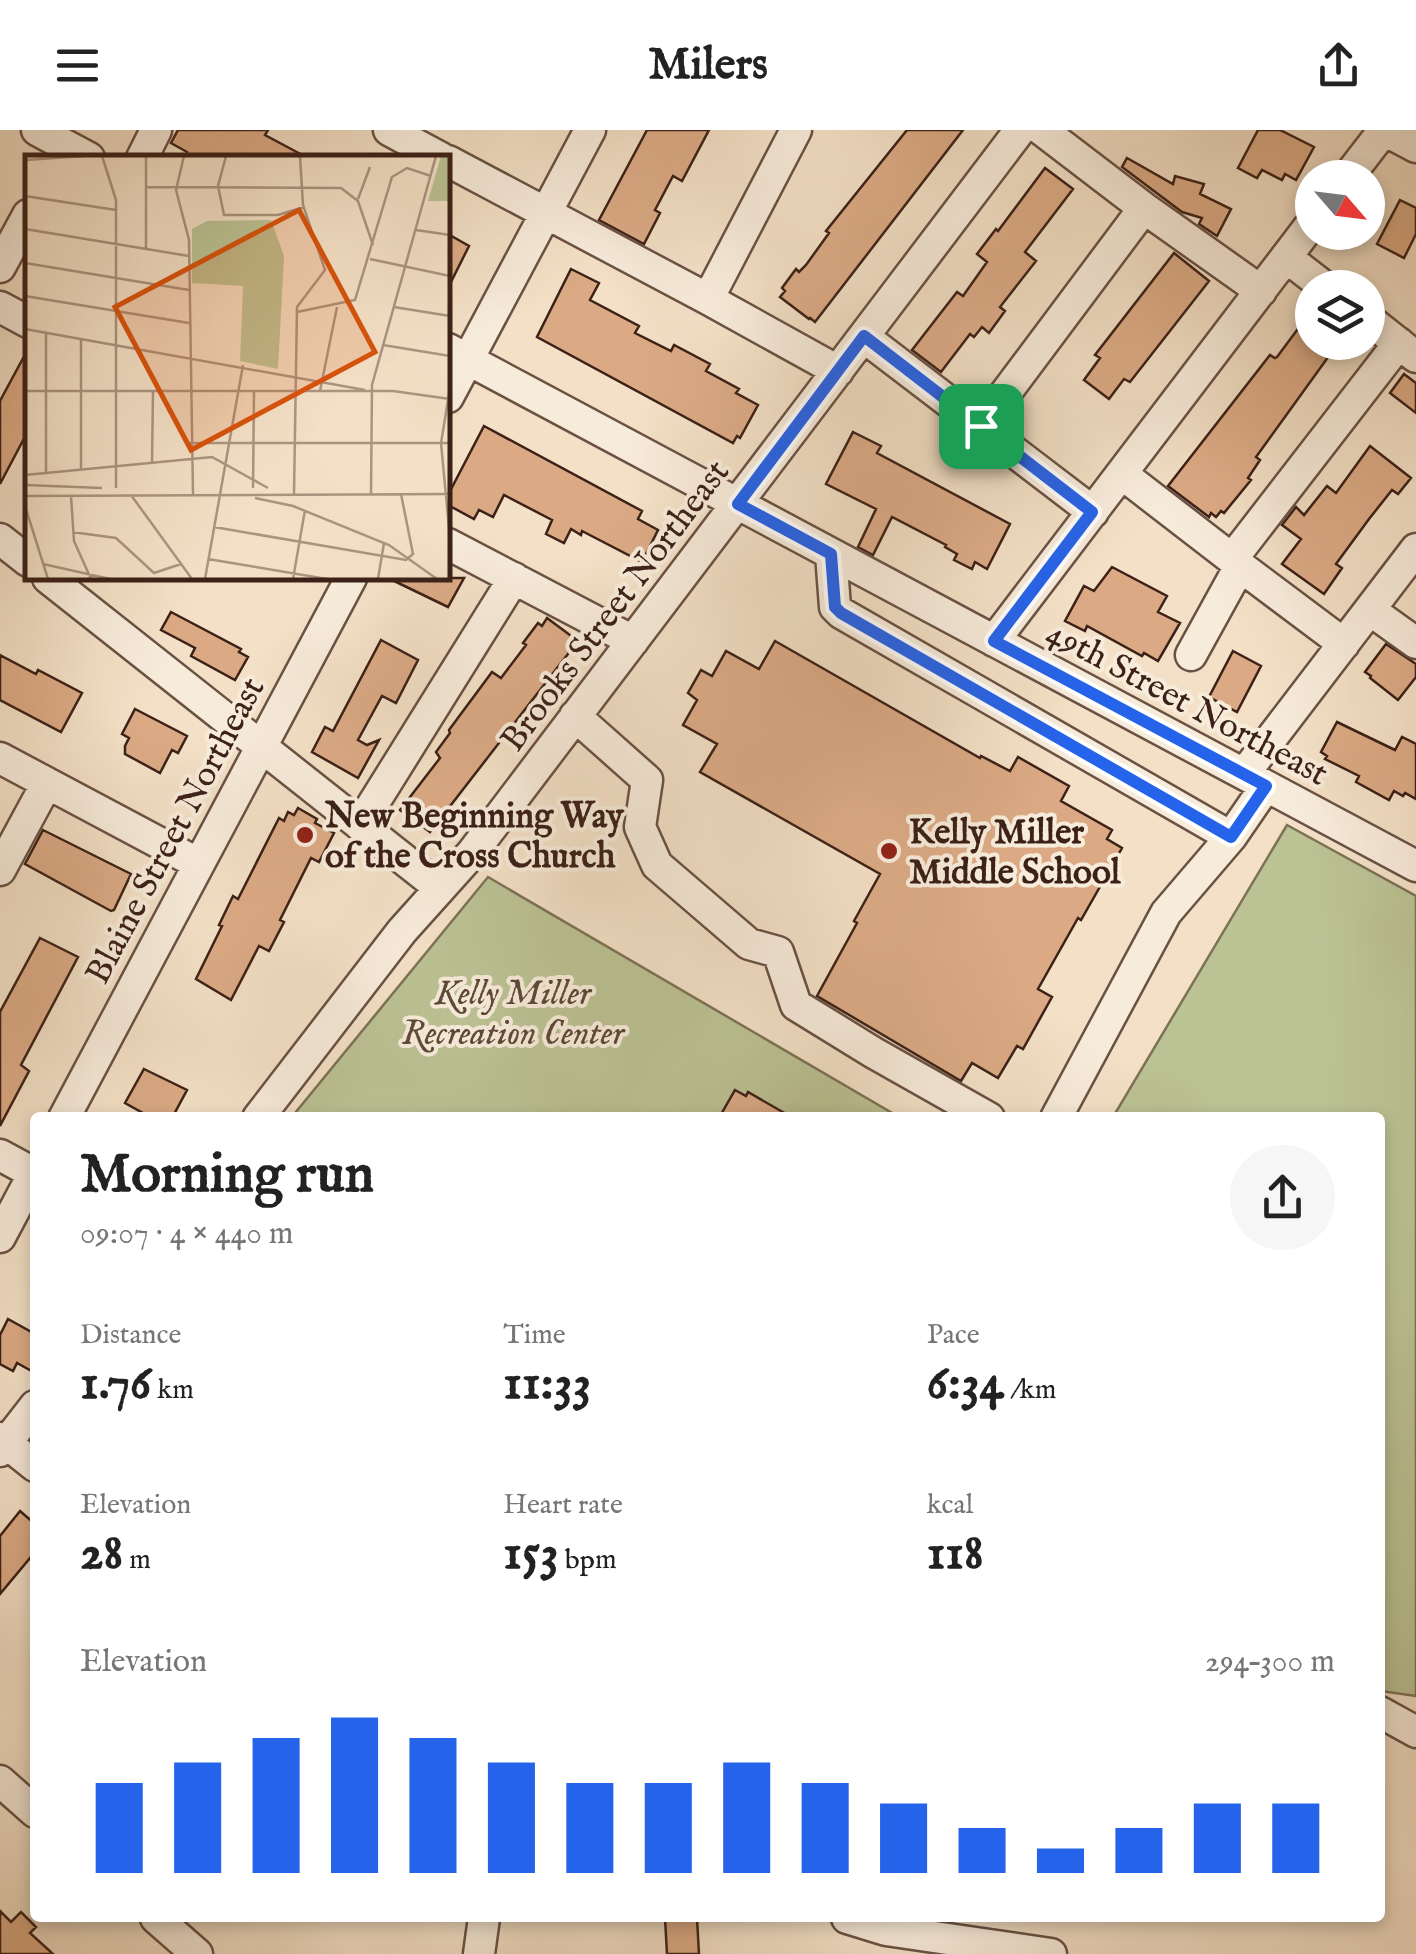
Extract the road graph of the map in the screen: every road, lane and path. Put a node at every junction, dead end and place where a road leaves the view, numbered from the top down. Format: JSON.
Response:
{"nodes":[{"id":1,"x":37,"y":130,"type":"edge"},
{"id":2,"x":156,"y":130,"type":"edge"},
{"id":3,"x":389,"y":130,"type":"edge"},
{"id":4,"x":590,"y":130,"type":"edge"},
{"id":5,"x":796,"y":130,"type":"edge"},
{"id":6,"x":1020,"y":130,"type":"edge"},
{"id":7,"x":1042,"y":130,"type":"edge"},
{"id":8,"x":1384,"y":130,"type":"edge"},
{"id":9,"x":1416,"y":147,"type":"edge"},
{"id":10,"x":71,"y":153,"type":"edge"},
{"id":11,"x":144,"y":155,"type":"edge"},
{"id":12,"x":435,"y":155,"type":"edge"},
{"id":13,"x":1361,"y":160,"type":"edge"},
{"id":14,"x":450,"y":162,"type":"edge"},
{"id":15,"x":1144,"y":208,"type":"junction"},
{"id":16,"x":546,"y":213,"type":"junction"},
{"id":17,"x":25,"y":221,"type":"edge"},
{"id":18,"x":1295,"y":245,"type":"edge"},
{"id":19,"x":1286,"y":257,"type":"junction"},
{"id":20,"x":0,"y":267,"type":"edge"},
{"id":21,"x":1303,"y":270,"type":"edge"},
{"id":22,"x":1261,"y":292,"type":"junction"},
{"id":23,"x":708,"y":299,"type":"junction"},
{"id":24,"x":0,"y":308,"type":"edge"},
{"id":25,"x":25,"y":320,"type":"edge"},
{"id":26,"x":1385,"y":333,"type":"edge"},
{"id":27,"x":864,"y":336,"type":"junction"},
{"id":28,"x":1407,"y":350,"type":"edge"},
{"id":29,"x":458,"y":354,"type":"edge"},
{"id":30,"x":838,"y":371,"type":"junction"},
{"id":31,"x":450,"y":388,"type":"edge"},
{"id":32,"x":981,"y":426,"type":"junction"},
{"id":33,"x":1122,"y":474,"type":"junction"},
{"id":34,"x":738,"y":504,"type":"junction"},
{"id":35,"x":1092,"y":512,"type":"junction"},
{"id":36,"x":0,"y":539,"type":"edge"},
{"id":37,"x":450,"y":545,"type":"edge"},
{"id":38,"x":1416,"y":548,"type":"edge"},
{"id":39,"x":831,"y":554,"type":"junction"},
{"id":40,"x":25,"y":559,"type":"edge"},
{"id":41,"x":1236,"y":562,"type":"junction"},
{"id":42,"x":514,"y":578,"type":"junction"},
{"id":43,"x":51,"y":580,"type":"edge"},
{"id":44,"x":96,"y":580,"type":"edge"},
{"id":45,"x":351,"y":580,"type":"edge"},
{"id":46,"x":82,"y":604,"type":"junction"},
{"id":47,"x":1370,"y":610,"type":"junction"},
{"id":48,"x":633,"y":640,"type":"junction"},
{"id":49,"x":994,"y":641,"type":"junction"},
{"id":50,"x":1344,"y":644,"type":"junction"},
{"id":51,"x":1416,"y":644,"type":"edge"},
{"id":52,"x":1191,"y":656,"type":"dead end"},
{"id":53,"x":576,"y":716,"type":"junction"},
{"id":54,"x":262,"y":747,"type":"junction"},
{"id":55,"x":0,"y":758,"type":"edge"},
{"id":56,"x":1255,"y":780,"type":"junction"},
{"id":57,"x":47,"y":783,"type":"junction"},
{"id":58,"x":360,"y":825,"type":"junction"},
{"id":59,"x":1231,"y":837,"type":"junction"},
{"id":60,"x":199,"y":864,"type":"junction"},
{"id":61,"x":1416,"y":866,"type":"edge"},
{"id":62,"x":0,"y":870,"type":"edge"},
{"id":63,"x":440,"y":888,"type":"junction"},
{"id":64,"x":67,"y":1112,"type":"edge"},
{"id":65,"x":263,"y":1112,"type":"edge"},
{"id":66,"x":978,"y":1112,"type":"edge"},
{"id":67,"x":1059,"y":1112,"type":"edge"},
{"id":68,"x":0,"y":1155,"type":"edge"},
{"id":69,"x":30,"y":1170,"type":"edge"},
{"id":70,"x":30,"y":1181,"type":"edge"},
{"id":71,"x":0,"y":1236,"type":"edge"},
{"id":72,"x":30,"y":1412,"type":"edge"},
{"id":73,"x":2,"y":1444,"type":"edge"},
{"id":74,"x":30,"y":1463,"type":"edge"},
{"id":75,"x":1385,"y":1715,"type":"edge"},
{"id":76,"x":1416,"y":1732,"type":"edge"},
{"id":77,"x":0,"y":1781,"type":"edge"},
{"id":78,"x":30,"y":1808,"type":"edge"},
{"id":79,"x":161,"y":1922,"type":"edge"},
{"id":80,"x":483,"y":1922,"type":"edge"},
{"id":81,"x":860,"y":1922,"type":"edge"},
{"id":82,"x":197,"y":1954,"type":"edge"},
{"id":83,"x":479,"y":1954,"type":"edge"},
{"id":84,"x":1051,"y":1954,"type":"edge"}],
"edges":[{"from":1,"to":10,"type":"street"},
{"from":2,"to":11,"type":"street"},
{"from":3,"to":12,"type":"street"},
{"from":4,"to":16,"type":"street"},
{"from":5,"to":23,"type":"street"},
{"from":6,"to":27,"type":"street","name":"Brooks Street Northeast"},
{"from":7,"to":15,"type":"street"},
{"from":8,"to":9,"type":"street"},
{"from":8,"to":13,"type":"street"},
{"from":14,"to":16,"type":"street"},
{"from":15,"to":22,"type":"street"},
{"from":15,"to":32,"type":"street"},
{"from":16,"to":23,"type":"street"},
{"from":16,"to":29,"type":"street"},
{"from":17,"to":20,"type":"street"},
{"from":18,"to":19,"type":"street"},
{"from":19,"to":21,"type":"street"},
{"from":19,"to":22,"type":"street"},
{"from":22,"to":33,"type":"street"},
{"from":23,"to":30,"type":"street"},
{"from":24,"to":25,"type":"street"},
{"from":26,"to":28,"type":"street"},
{"from":27,"to":30,"type":"street","name":"Brooks Street Northeast"},
{"from":27,"to":32,"type":"street"},
{"from":28,"to":41,"type":"street"},
{"from":29,"to":31,"type":"street"},
{"from":29,"to":34,"type":"street","name":"49th Street Northeast"},
{"from":30,"to":34,"type":"street","name":"Brooks Street Northeast"},
{"from":32,"to":35,"type":"street"},
{"from":33,"to":35,"type":"street"},
{"from":33,"to":41,"type":"street"},
{"from":34,"to":39,"type":"street","name":"49th Street Northeast"},
{"from":34,"to":48,"type":"street","name":"Brooks Street Northeast"},
{"from":35,"to":49,"type":"street"},
{"from":36,"to":40,"type":"street"},
{"from":37,"to":42,"type":"street"},
{"from":38,"to":47,"type":"street"},
{"from":39,"to":49,"type":"street","name":"49th Street Northeast"},
{"from":39,"to":59,"type":"street"},
{"from":41,"to":50,"type":"street"},
{"from":41,"to":52,"type":"street"},
{"from":42,"to":48,"type":"street"},
{"from":42,"to":58,"type":"street"},
{"from":43,"to":46,"type":"street"},
{"from":44,"to":46,"type":"street"},
{"from":45,"to":54,"type":"street","name":"Blaine Street Northeast"},
{"from":46,"to":54,"type":"street"},
{"from":47,"to":50,"type":"street"},
{"from":47,"to":51,"type":"street"},
{"from":48,"to":53,"type":"street","name":"Brooks Street Northeast"},
{"from":49,"to":56,"type":"street","name":"49th Street Northeast"},
{"from":50,"to":56,"type":"street"},
{"from":53,"to":63,"type":"street","name":"Brooks Street Northeast"},
{"from":53,"to":66,"type":"street"},
{"from":54,"to":58,"type":"street"},
{"from":54,"to":60,"type":"street","name":"Blaine Street Northeast"},
{"from":55,"to":57,"type":"street"},
{"from":56,"to":59,"type":"street"},
{"from":56,"to":61,"type":"street","name":"49th Street Northeast"},
{"from":57,"to":60,"type":"street"},
{"from":57,"to":62,"type":"street"},
{"from":58,"to":63,"type":"street"},
{"from":59,"to":67,"type":"street"},
{"from":60,"to":64,"type":"street","name":"Blaine Street Northeast"},
{"from":63,"to":65,"type":"street","name":"Brooks Street Northeast"},
{"from":68,"to":69,"type":"street"},
{"from":70,"to":71,"type":"street"},
{"from":72,"to":73,"type":"street"},
{"from":73,"to":74,"type":"street"},
{"from":75,"to":76,"type":"street"},
{"from":77,"to":78,"type":"street"},
{"from":79,"to":82,"type":"street"},
{"from":80,"to":83,"type":"street"},
{"from":81,"to":84,"type":"street"}]}
